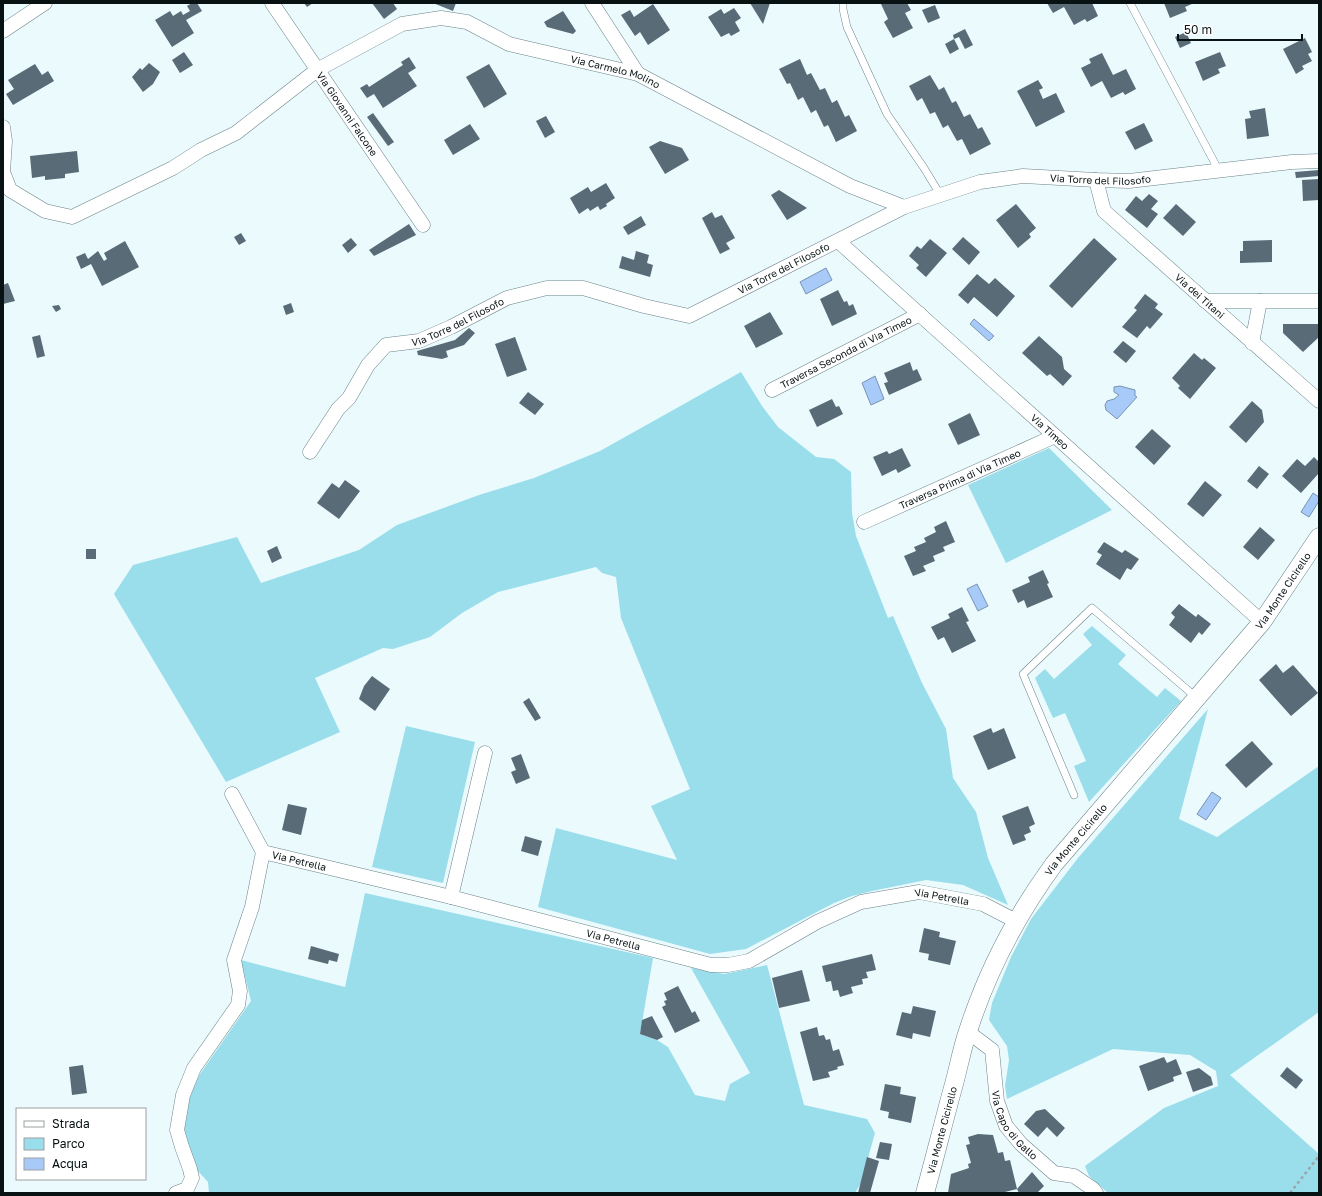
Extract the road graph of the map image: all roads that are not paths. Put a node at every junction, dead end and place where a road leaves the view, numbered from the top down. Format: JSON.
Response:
{"nodes":[{"id":1,"x":45,"y":3,"type":"edge"},
{"id":2,"x":272,"y":3,"type":"edge"},
{"id":3,"x":592,"y":3,"type":"edge"},
{"id":4,"x":843,"y":3,"type":"edge"},
{"id":5,"x":1130,"y":3,"type":"edge"},
{"id":6,"x":3,"y":31,"type":"edge"},
{"id":7,"x":317,"y":70,"type":"junction"},
{"id":8,"x":638,"y":74,"type":"junction"},
{"id":9,"x":3,"y":128,"type":"edge"},
{"id":10,"x":1319,"y":161,"type":"edge"},
{"id":11,"x":1219,"y":171,"type":"junction"},
{"id":12,"x":1096,"y":180,"type":"junction"},
{"id":13,"x":941,"y":196,"type":"junction"},
{"id":14,"x":904,"y":207,"type":"junction"},
{"id":15,"x":423,"y":225,"type":"dead end"},
{"id":16,"x":838,"y":241,"type":"junction"},
{"id":17,"x":1205,"y":301,"type":"junction"},
{"id":18,"x":1260,"y":301,"type":"junction"},
{"id":19,"x":1319,"y":301,"type":"edge"},
{"id":20,"x":920,"y":314,"type":"junction"},
{"id":21,"x":1252,"y":343,"type":"junction"},
{"id":22,"x":772,"y":390,"type":"dead end"},
{"id":23,"x":1319,"y":401,"type":"edge"},
{"id":24,"x":1055,"y":436,"type":"junction"},
{"id":25,"x":310,"y":452,"type":"dead end"},
{"id":26,"x":864,"y":522,"type":"dead end"},
{"id":27,"x":1319,"y":537,"type":"edge"},
{"id":28,"x":1262,"y":622,"type":"junction"},
{"id":29,"x":1197,"y":698,"type":"junction"},
{"id":30,"x":485,"y":753,"type":"dead end"},
{"id":31,"x":232,"y":794,"type":"dead end"},
{"id":32,"x":1074,"y":795,"type":"dead end"},
{"id":33,"x":263,"y":852,"type":"junction"},
{"id":34,"x":451,"y":897,"type":"junction"},
{"id":35,"x":1016,"y":921,"type":"junction"},
{"id":36,"x":968,"y":1032,"type":"junction"},
{"id":37,"x":176,"y":1193,"type":"edge"},
{"id":38,"x":925,"y":1193,"type":"edge"},
{"id":39,"x":1096,"y":1193,"type":"edge"}],
"edges":[{"from":1,"to":6,"type":"street"},
{"from":2,"to":7,"type":"street","name":"Via Giovanni Falcone"},
{"from":3,"to":8,"type":"street"},
{"from":4,"to":13,"type":"lane"},
{"from":5,"to":11,"type":"lane"},
{"from":7,"to":8,"type":"street","name":"Via Carmelo Molino"},
{"from":7,"to":9,"type":"street","name":"Via Carmelo Molino"},
{"from":7,"to":15,"type":"street","name":"Via Giovanni Falcone"},
{"from":8,"to":14,"type":"street","name":"Via Carmelo Molino"},
{"from":10,"to":11,"type":"street","name":"Via Torre del Filosofo"},
{"from":11,"to":12,"type":"street","name":"Via Torre del Filosofo"},
{"from":12,"to":13,"type":"street","name":"Via Torre del Filosofo"},
{"from":12,"to":17,"type":"street","name":"Via dei Titani"},
{"from":13,"to":14,"type":"street","name":"Via Torre del Filosofo"},
{"from":14,"to":16,"type":"street","name":"Via Torre del Filosofo"},
{"from":16,"to":20,"type":"street","name":"Via Timeo"},
{"from":16,"to":25,"type":"street","name":"Via Torre del Filosofo"},
{"from":17,"to":18,"type":"street"},
{"from":17,"to":21,"type":"street","name":"Via dei Titani"},
{"from":18,"to":19,"type":"street"},
{"from":18,"to":21,"type":"street"},
{"from":20,"to":22,"type":"street","name":"Traversa Seconda di Via Timeo"},
{"from":20,"to":24,"type":"street","name":"Via Timeo"},
{"from":21,"to":23,"type":"street","name":"Via dei Titani"},
{"from":24,"to":26,"type":"street","name":"Traversa Prima di Via Timeo"},
{"from":24,"to":28,"type":"street","name":"Via Timeo"},
{"from":27,"to":28,"type":"street","name":"Via Monte Cicirello"},
{"from":28,"to":29,"type":"street","name":"Via Monte Cicirello"},
{"from":29,"to":32,"type":"lane"},
{"from":29,"to":35,"type":"street","name":"Via Monte Cicirello"},
{"from":30,"to":34,"type":"street"},
{"from":31,"to":33,"type":"street","name":"Via Petrella"},
{"from":33,"to":34,"type":"street","name":"Via Petrella"},
{"from":33,"to":37,"type":"street"},
{"from":34,"to":35,"type":"street","name":"Via Petrella"},
{"from":35,"to":36,"type":"street","name":"Via Monte Cicirello"},
{"from":36,"to":38,"type":"street","name":"Via Monte Cicirello"},
{"from":36,"to":39,"type":"street","name":"Via Capo di Gallo"}]}
